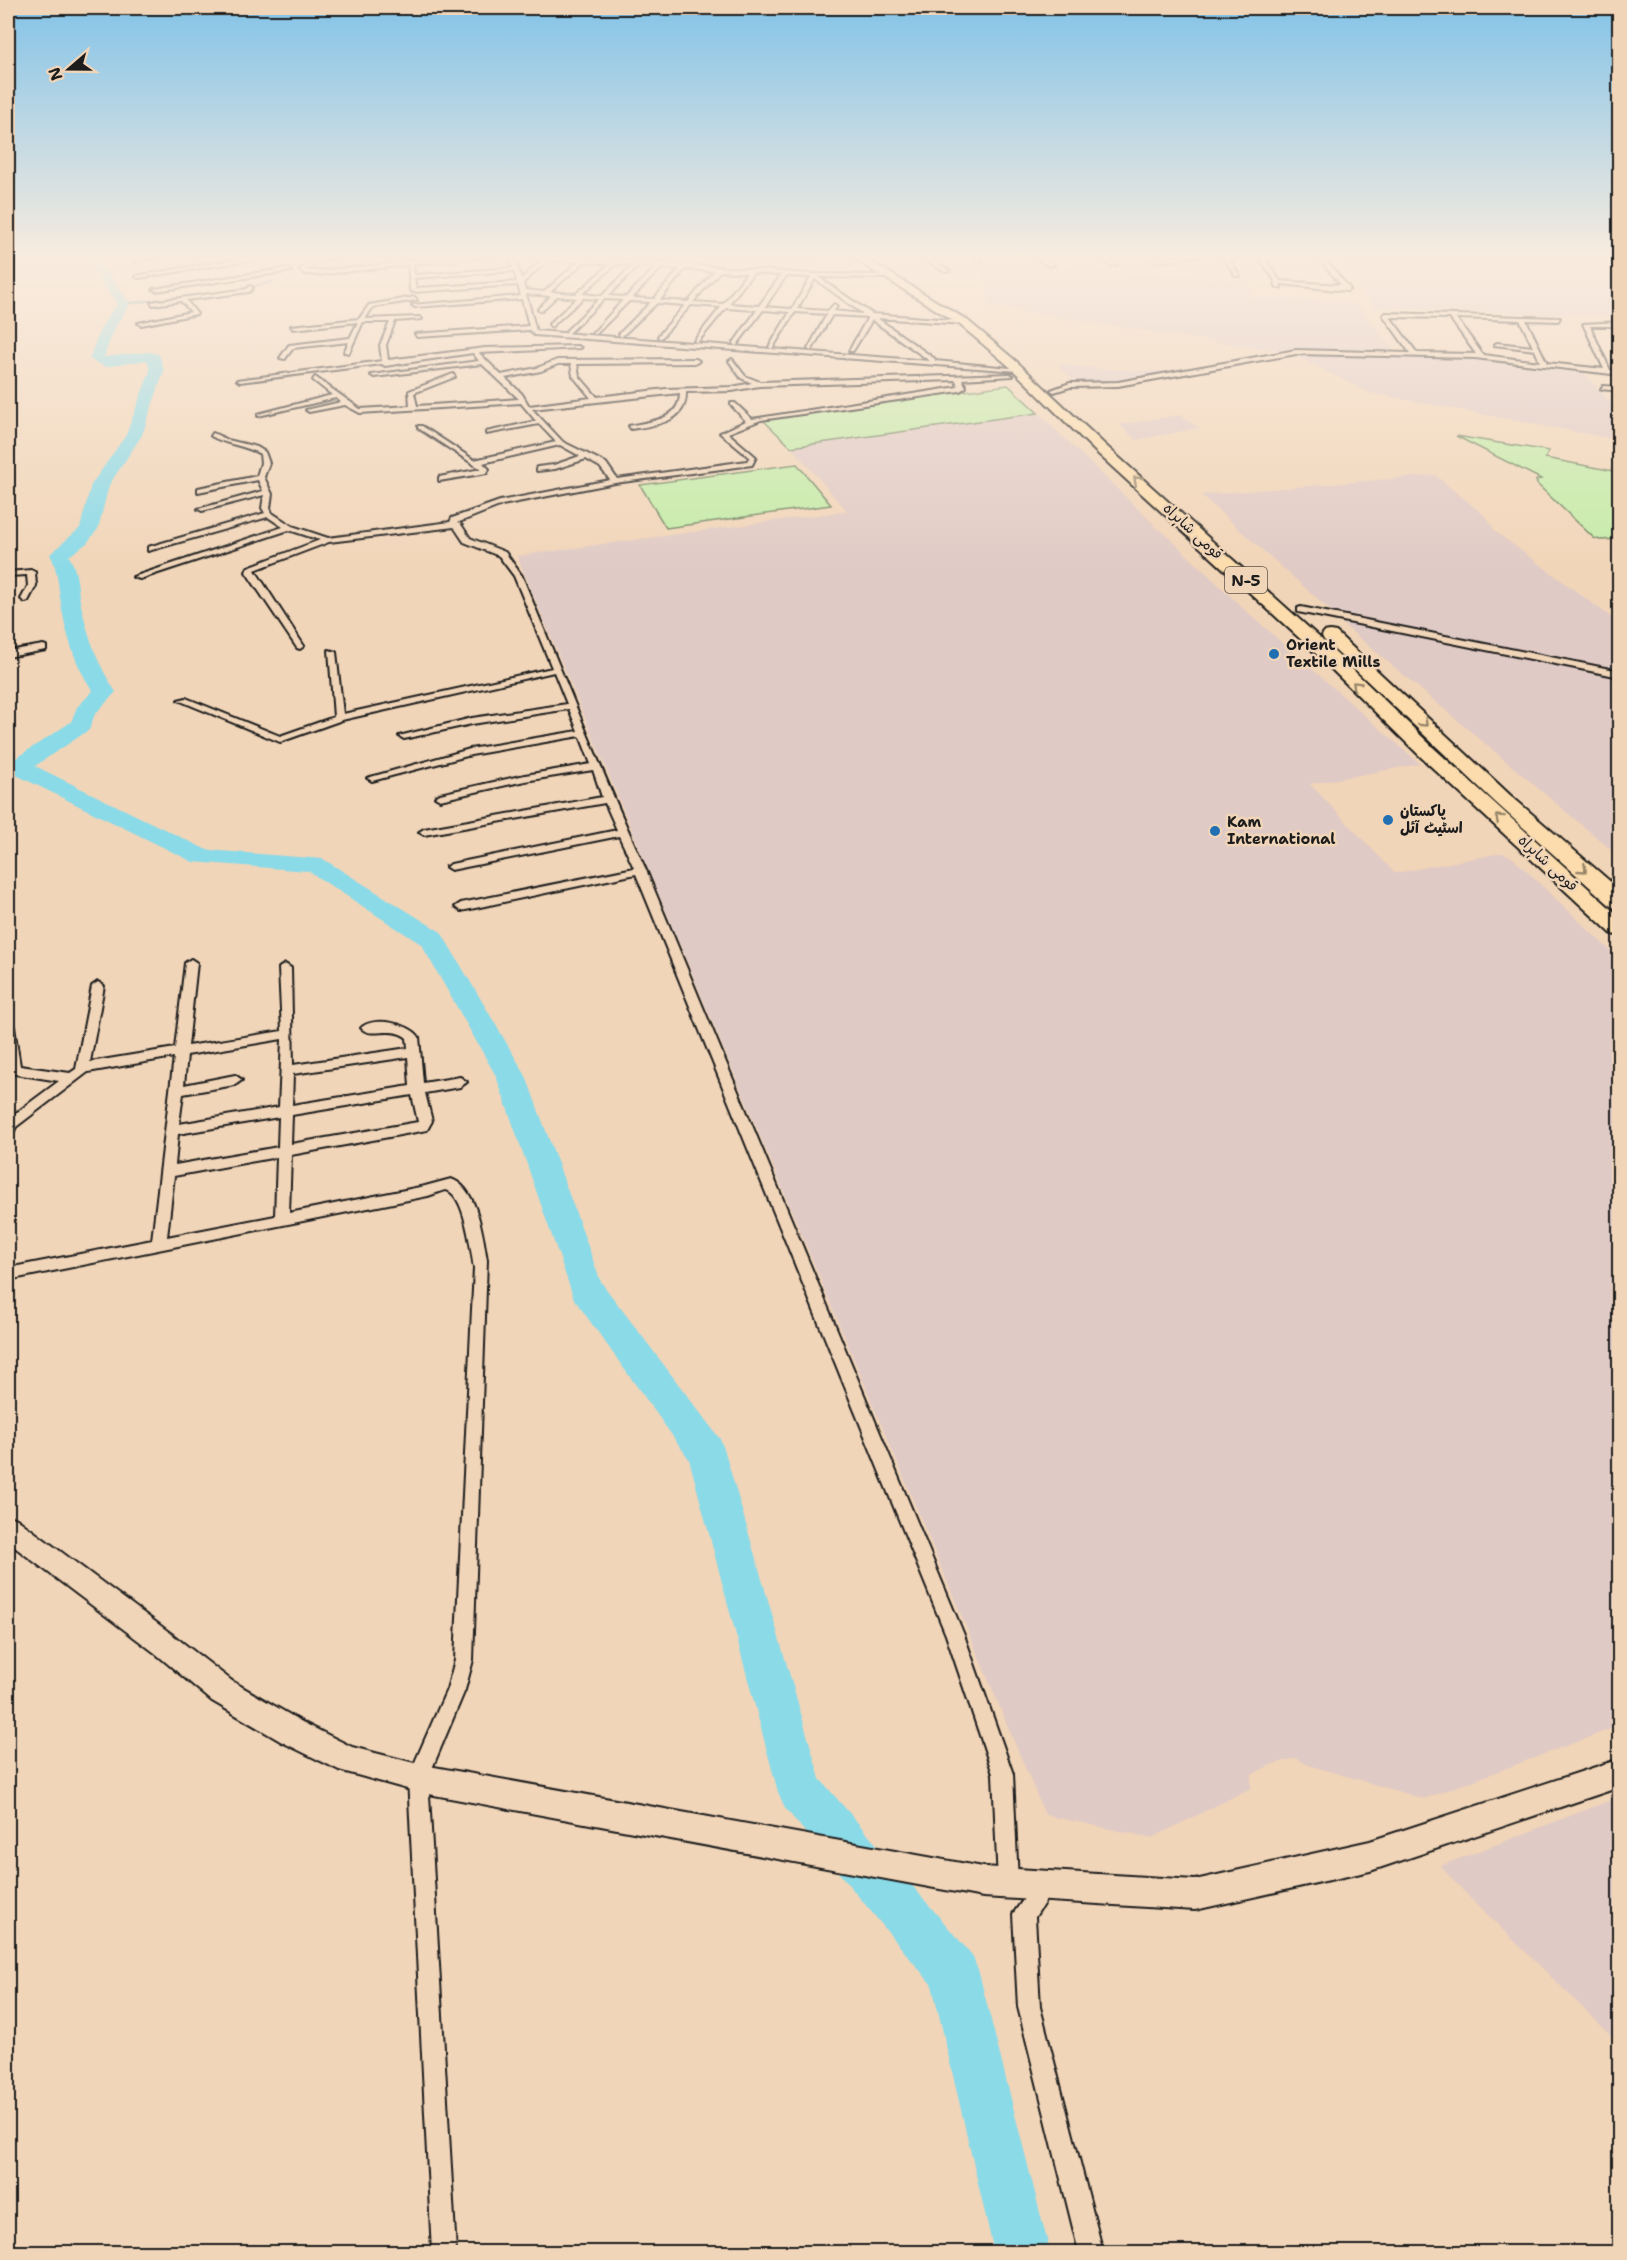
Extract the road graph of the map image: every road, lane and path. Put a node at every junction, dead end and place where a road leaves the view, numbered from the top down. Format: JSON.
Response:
{"nodes":[{"id":1,"x":385,"y":360,"type":"edge"},
{"id":2,"x":411,"y":360,"type":"edge"},
{"id":3,"x":870,"y":360,"type":"edge"},
{"id":4,"x":1008,"y":360,"type":"edge"},
{"id":5,"x":1023,"y":360,"type":"edge"},
{"id":6,"x":1249,"y":360,"type":"edge"},
{"id":7,"x":1509,"y":360,"type":"edge"},
{"id":8,"x":1543,"y":360,"type":"edge"},
{"id":9,"x":1603,"y":360,"type":"edge"},
{"id":10,"x":696,"y":361,"type":"dead end"},
{"id":11,"x":732,"y":361,"type":"dead end"},
{"id":12,"x":483,"y":362,"type":"joint"},
{"id":13,"x":574,"y":362,"type":"junction"},
{"id":14,"x":385,"y":364,"type":"junction"},
{"id":15,"x":1545,"y":365,"type":"junction"},
{"id":16,"x":1608,"y":372,"type":"junction"},
{"id":17,"x":1022,"y":373,"type":"junction"},
{"id":18,"x":1620,"y":373,"type":"edge"},
{"id":19,"x":374,"y":375,"type":"dead end"},
{"id":20,"x":453,"y":376,"type":"dead end"},
{"id":21,"x":500,"y":376,"type":"junction"},
{"id":22,"x":315,"y":378,"type":"dead end"},
{"id":23,"x":958,"y":378,"type":"junction"},
{"id":24,"x":240,"y":380,"type":"dead end"},
{"id":25,"x":759,"y":384,"type":"junction"},
{"id":26,"x":1603,"y":388,"type":"dead end"},
{"id":27,"x":1620,"y":389,"type":"edge"},
{"id":28,"x":1054,"y":390,"type":"junction"},
{"id":29,"x":683,"y":391,"type":"junction"},
{"id":30,"x":336,"y":396,"type":"junction"},
{"id":31,"x":596,"y":399,"type":"junction"},
{"id":32,"x":300,"y":404,"type":"junction"},
{"id":33,"x":346,"y":404,"type":"junction"},
{"id":34,"x":526,"y":404,"type":"junction"},
{"id":35,"x":733,"y":404,"type":"dead end"},
{"id":36,"x":414,"y":408,"type":"junction"},
{"id":37,"x":260,"y":415,"type":"dead end"},
{"id":38,"x":750,"y":421,"type":"junction"},
{"id":39,"x":541,"y":422,"type":"junction"},
{"id":40,"x":420,"y":427,"type":"dead end"},
{"id":41,"x":631,"y":427,"type":"dead end"},
{"id":42,"x":488,"y":433,"type":"dead end"},
{"id":43,"x":213,"y":435,"type":"dead end"},
{"id":44,"x":561,"y":443,"type":"junction"},
{"id":45,"x":587,"y":456,"type":"junction"},
{"id":46,"x":478,"y":462,"type":"junction"},
{"id":47,"x":540,"y":469,"type":"dead end"},
{"id":48,"x":260,"y":477,"type":"junction"},
{"id":49,"x":442,"y":479,"type":"dead end"},
{"id":50,"x":615,"y":481,"type":"junction"},
{"id":51,"x":201,"y":490,"type":"dead end"},
{"id":52,"x":267,"y":492,"type":"junction"},
{"id":53,"x":202,"y":509,"type":"dead end"},
{"id":54,"x":269,"y":514,"type":"junction"},
{"id":55,"x":452,"y":524,"type":"junction"},
{"id":56,"x":289,"y":528,"type":"junction"},
{"id":57,"x":328,"y":540,"type":"junction"},
{"id":58,"x":151,"y":549,"type":"dead end"},
{"id":59,"x":8,"y":574,"type":"edge"},
{"id":60,"x":137,"y":577,"type":"dead end"},
{"id":61,"x":25,"y":599,"type":"dead end"},
{"id":62,"x":1301,"y":610,"type":"junction"},
{"id":63,"x":300,"y":645,"type":"dead end"},
{"id":64,"x":43,"y":648,"type":"dead end"},
{"id":65,"x":332,"y":652,"type":"dead end"},
{"id":66,"x":8,"y":654,"type":"edge"},
{"id":67,"x":557,"y":669,"type":"junction"},
{"id":68,"x":1620,"y":674,"type":"edge"},
{"id":69,"x":183,"y":700,"type":"dead end"},
{"id":70,"x":572,"y":705,"type":"junction"},
{"id":71,"x":339,"y":718,"type":"junction"},
{"id":72,"x":584,"y":733,"type":"junction"},
{"id":73,"x":404,"y":736,"type":"dead end"},
{"id":74,"x":597,"y":766,"type":"junction"},
{"id":75,"x":372,"y":778,"type":"dead end"},
{"id":76,"x":440,"y":796,"type":"dead end"},
{"id":77,"x":608,"y":799,"type":"junction"},
{"id":78,"x":424,"y":832,"type":"dead end"},
{"id":79,"x":624,"y":832,"type":"junction"},
{"id":80,"x":451,"y":867,"type":"dead end"},
{"id":81,"x":640,"y":870,"type":"junction"},
{"id":82,"x":1619,"y":894,"type":"edge"},
{"id":83,"x":461,"y":907,"type":"dead end"},
{"id":84,"x":1620,"y":928,"type":"edge"},
{"id":85,"x":191,"y":963,"type":"dead end"},
{"id":86,"x":285,"y":968,"type":"dead end"},
{"id":87,"x":98,"y":986,"type":"dead end"},
{"id":88,"x":8,"y":1027,"type":"edge"},
{"id":89,"x":367,"y":1028,"type":"dead end"},
{"id":90,"x":288,"y":1034,"type":"junction"},
{"id":91,"x":415,"y":1051,"type":"junction"},
{"id":92,"x":181,"y":1053,"type":"junction"},
{"id":93,"x":83,"y":1068,"type":"junction"},
{"id":94,"x":286,"y":1071,"type":"junction"},
{"id":95,"x":72,"y":1078,"type":"junction"},
{"id":96,"x":235,"y":1080,"type":"dead end"},
{"id":97,"x":460,"y":1082,"type":"dead end"},
{"id":98,"x":418,"y":1089,"type":"junction"},
{"id":99,"x":176,"y":1091,"type":"junction"},
{"id":100,"x":285,"y":1110,"type":"junction"},
{"id":101,"x":8,"y":1129,"type":"edge"},
{"id":102,"x":172,"y":1130,"type":"junction"},
{"id":103,"x":284,"y":1151,"type":"junction"},
{"id":104,"x":167,"y":1172,"type":"junction"},
{"id":105,"x":282,"y":1220,"type":"junction"},
{"id":106,"x":159,"y":1245,"type":"junction"},
{"id":107,"x":8,"y":1274,"type":"edge"},
{"id":108,"x":8,"y":1527,"type":"edge"},
{"id":109,"x":1620,"y":1773,"type":"edge"},
{"id":110,"x":418,"y":1778,"type":"junction"},
{"id":111,"x":995,"y":1883,"type":"junction"},
{"id":112,"x":1045,"y":1886,"type":"junction"},
{"id":113,"x":444,"y":2253,"type":"edge"},
{"id":114,"x":1090,"y":2253,"type":"edge"}],
"edges":[{"from":1,"to":14,"type":"street"},
{"from":2,"to":14,"type":"street"},
{"from":3,"to":17,"type":"street"},
{"from":4,"to":17,"type":"highway","name":"قومی شاہراہ","number":"N-5"},
{"from":5,"to":28,"type":"highway","name":"قومی شاہراہ","number":"N-5"},
{"from":6,"to":28,"type":"street"},
{"from":7,"to":15,"type":"street"},
{"from":8,"to":15,"type":"street"},
{"from":9,"to":16,"type":"street"},
{"from":10,"to":13,"type":"street"},
{"from":11,"to":25,"type":"street"},
{"from":12,"to":19,"type":"street"},
{"from":12,"to":21,"type":"street"},
{"from":13,"to":21,"type":"street"},
{"from":13,"to":31,"type":"street"},
{"from":14,"to":24,"type":"street"},
{"from":15,"to":16,"type":"street"},
{"from":16,"to":18,"type":"street"},
{"from":17,"to":23,"type":"street"},
{"from":84,"to":17,"type":"highway","name":"قومی شاہراہ","number":"N-5","one_way":true},
{"from":20,"to":36,"type":"street"},
{"from":21,"to":34,"type":"street"},
{"from":22,"to":30,"type":"street"},
{"from":23,"to":25,"type":"street"},
{"from":23,"to":38,"type":"street"},
{"from":25,"to":29,"type":"street"},
{"from":26,"to":27,"type":"street"},
{"from":28,"to":62,"type":"highway","name":"قومی شاہراہ","number":"N-5"},
{"from":29,"to":31,"type":"street"},
{"from":29,"to":41,"type":"street"},
{"from":30,"to":32,"type":"street"},
{"from":30,"to":33,"type":"street"},
{"from":31,"to":34,"type":"street"},
{"from":32,"to":33,"type":"street"},
{"from":32,"to":37,"type":"street"},
{"from":33,"to":36,"type":"street"},
{"from":34,"to":36,"type":"street"},
{"from":34,"to":39,"type":"street"},
{"from":35,"to":38,"type":"street"},
{"from":38,"to":50,"type":"street"},
{"from":39,"to":42,"type":"street"},
{"from":39,"to":44,"type":"street"},
{"from":40,"to":46,"type":"street"},
{"from":43,"to":48,"type":"street"},
{"from":44,"to":45,"type":"street"},
{"from":44,"to":46,"type":"street"},
{"from":45,"to":47,"type":"street"},
{"from":45,"to":50,"type":"street"},
{"from":46,"to":49,"type":"street"},
{"from":48,"to":51,"type":"street"},
{"from":48,"to":52,"type":"street"},
{"from":50,"to":55,"type":"street"},
{"from":52,"to":53,"type":"street"},
{"from":52,"to":54,"type":"street"},
{"from":54,"to":56,"type":"street"},
{"from":54,"to":58,"type":"street"},
{"from":55,"to":57,"type":"street"},
{"from":55,"to":67,"type":"street"},
{"from":56,"to":57,"type":"street"},
{"from":56,"to":60,"type":"street"},
{"from":57,"to":63,"type":"street"},
{"from":59,"to":61,"type":"street"},
{"from":62,"to":68,"type":"street"},
{"from":62,"to":82,"type":"highway","name":"قومی شاہراہ","number":"N-5","one_way":true},
{"from":64,"to":66,"type":"street"},
{"from":65,"to":71,"type":"street"},
{"from":67,"to":70,"type":"street"},
{"from":67,"to":71,"type":"street"},
{"from":69,"to":71,"type":"street"},
{"from":70,"to":72,"type":"street"},
{"from":70,"to":73,"type":"street"},
{"from":72,"to":74,"type":"street"},
{"from":72,"to":75,"type":"street"},
{"from":74,"to":76,"type":"street"},
{"from":74,"to":77,"type":"street"},
{"from":77,"to":78,"type":"street"},
{"from":77,"to":79,"type":"street"},
{"from":79,"to":80,"type":"street"},
{"from":79,"to":81,"type":"street"},
{"from":81,"to":83,"type":"street"},
{"from":81,"to":111,"type":"street"},
{"from":85,"to":92,"type":"street"},
{"from":86,"to":90,"type":"street"},
{"from":87,"to":93,"type":"street"},
{"from":88,"to":95,"type":"street"},
{"from":89,"to":91,"type":"street"},
{"from":90,"to":92,"type":"street"},
{"from":90,"to":94,"type":"street"},
{"from":91,"to":94,"type":"street"},
{"from":91,"to":98,"type":"street"},
{"from":92,"to":93,"type":"street"},
{"from":92,"to":99,"type":"street"},
{"from":93,"to":95,"type":"street"},
{"from":94,"to":100,"type":"street"},
{"from":95,"to":101,"type":"street"},
{"from":96,"to":99,"type":"street"},
{"from":97,"to":98,"type":"street"},
{"from":98,"to":100,"type":"street"},
{"from":98,"to":103,"type":"street"},
{"from":99,"to":102,"type":"street"},
{"from":100,"to":102,"type":"street"},
{"from":100,"to":103,"type":"street"},
{"from":102,"to":104,"type":"street"},
{"from":103,"to":104,"type":"street"},
{"from":103,"to":105,"type":"street"},
{"from":104,"to":106,"type":"street"},
{"from":105,"to":106,"type":"street"},
{"from":105,"to":110,"type":"street"},
{"from":106,"to":107,"type":"street"},
{"from":108,"to":110,"type":"street"},
{"from":109,"to":112,"type":"street"},
{"from":110,"to":111,"type":"street"},
{"from":110,"to":113,"type":"street"},
{"from":111,"to":112,"type":"street"},
{"from":112,"to":114,"type":"street"}]}
